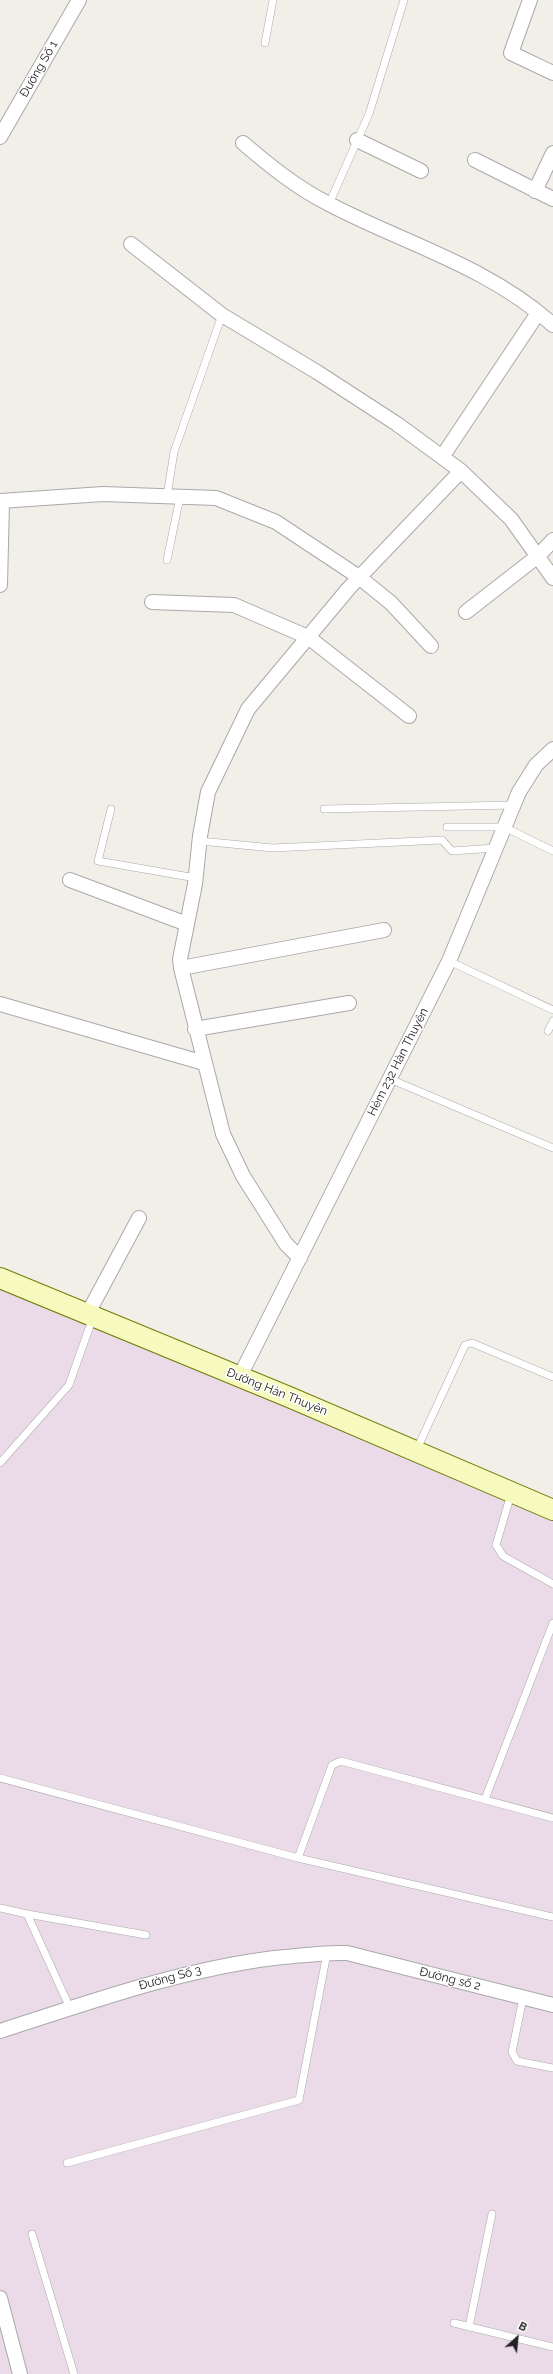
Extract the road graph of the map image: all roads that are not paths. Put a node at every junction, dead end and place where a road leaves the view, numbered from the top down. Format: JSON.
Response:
{"nodes":[{"id":1,"x":79,"y":0,"type":"edge"},
{"id":2,"x":273,"y":0,"type":"edge"},
{"id":3,"x":404,"y":0,"type":"edge"},
{"id":4,"x":530,"y":0,"type":"edge"},
{"id":5,"x":265,"y":43,"type":"dead end"},
{"id":6,"x":553,"y":73,"type":"edge"},
{"id":7,"x":0,"y":137,"type":"edge"},
{"id":8,"x":357,"y":140,"type":"junction"},
{"id":9,"x":243,"y":143,"type":"dead end"},
{"id":10,"x":553,"y":153,"type":"edge"},
{"id":11,"x":475,"y":160,"type":"dead end"},
{"id":12,"x":422,"y":171,"type":"dead end"},
{"id":13,"x":535,"y":191,"type":"junction"},
{"id":14,"x":553,"y":199,"type":"edge"},
{"id":15,"x":328,"y":204,"type":"junction"},
{"id":16,"x":131,"y":244,"type":"dead end"},
{"id":17,"x":538,"y":313,"type":"junction"},
{"id":18,"x":222,"y":315,"type":"junction"},
{"id":19,"x":553,"y":325,"type":"edge"},
{"id":20,"x":442,"y":457,"type":"junction"},
{"id":21,"x":461,"y":471,"type":"junction"},
{"id":22,"x":174,"y":497,"type":"junction"},
{"id":23,"x":1,"y":502,"type":"edge"},
{"id":24,"x":553,"y":540,"type":"edge"},
{"id":25,"x":538,"y":556,"type":"junction"},
{"id":26,"x":167,"y":560,"type":"dead end"},
{"id":27,"x":359,"y":577,"type":"junction"},
{"id":28,"x":553,"y":578,"type":"edge"},
{"id":29,"x":0,"y":585,"type":"edge"},
{"id":30,"x":152,"y":602,"type":"dead end"},
{"id":31,"x":466,"y":612,"type":"dead end"},
{"id":32,"x":308,"y":637,"type":"junction"},
{"id":33,"x":431,"y":646,"type":"dead end"},
{"id":34,"x":409,"y":716,"type":"dead end"},
{"id":35,"x":553,"y":749,"type":"edge"},
{"id":36,"x":513,"y":804,"type":"junction"},
{"id":37,"x":111,"y":809,"type":"dead end"},
{"id":38,"x":324,"y":809,"type":"dead end"},
{"id":39,"x":447,"y":827,"type":"dead end"},
{"id":40,"x":504,"y":827,"type":"junction"},
{"id":41,"x":200,"y":841,"type":"junction"},
{"id":42,"x":495,"y":848,"type":"junction"},
{"id":43,"x":553,"y":850,"type":"edge"},
{"id":44,"x":196,"y":878,"type":"junction"},
{"id":45,"x":70,"y":880,"type":"dead end"},
{"id":46,"x":187,"y":924,"type":"junction"},
{"id":47,"x":384,"y":930,"type":"dead end"},
{"id":48,"x":449,"y":961,"type":"junction"},
{"id":49,"x":181,"y":968,"type":"junction"},
{"id":50,"x":349,"y":1002,"type":"dead end"},
{"id":51,"x":0,"y":1004,"type":"edge"},
{"id":52,"x":553,"y":1010,"type":"edge"},
{"id":53,"x":553,"y":1021,"type":"edge"},
{"id":54,"x":195,"y":1029,"type":"junction"},
{"id":55,"x":548,"y":1031,"type":"dead end"},
{"id":56,"x":204,"y":1063,"type":"junction"},
{"id":57,"x":390,"y":1079,"type":"junction"},
{"id":58,"x":553,"y":1148,"type":"edge"},
{"id":59,"x":139,"y":1218,"type":"dead end"},
{"id":60,"x":300,"y":1258,"type":"junction"},
{"id":61,"x":0,"y":1278,"type":"edge"},
{"id":62,"x":90,"y":1316,"type":"junction"},
{"id":63,"x":240,"y":1376,"type":"junction"},
{"id":64,"x":553,"y":1377,"type":"edge"},
{"id":65,"x":416,"y":1451,"type":"junction"},
{"id":66,"x":0,"y":1462,"type":"edge"},
{"id":67,"x":511,"y":1492,"type":"junction"},
{"id":68,"x":553,"y":1510,"type":"edge"},
{"id":69,"x":553,"y":1584,"type":"edge"},
{"id":70,"x":553,"y":1623,"type":"edge"},
{"id":71,"x":0,"y":1778,"type":"edge"},
{"id":72,"x":485,"y":1799,"type":"junction"},
{"id":73,"x":553,"y":1818,"type":"edge"},
{"id":74,"x":298,"y":1858,"type":"junction"},
{"id":75,"x":0,"y":1908,"type":"edge"},
{"id":76,"x":27,"y":1914,"type":"junction"},
{"id":77,"x":553,"y":1917,"type":"edge"},
{"id":78,"x":146,"y":1935,"type":"dead end"},
{"id":79,"x":327,"y":1953,"type":"junction"},
{"id":80,"x":347,"y":1954,"type":"joint"},
{"id":81,"x":523,"y":1998,"type":"junction"},
{"id":82,"x":553,"y":2005,"type":"edge"},
{"id":83,"x":70,"y":2008,"type":"junction"},
{"id":84,"x":0,"y":2031,"type":"edge"},
{"id":85,"x":553,"y":2068,"type":"edge"},
{"id":86,"x":68,"y":2163,"type":"dead end"},
{"id":87,"x":492,"y":2214,"type":"dead end"},
{"id":88,"x":32,"y":2234,"type":"dead end"},
{"id":89,"x":0,"y":2298,"type":"edge"},
{"id":90,"x":454,"y":2323,"type":"dead end"},
{"id":91,"x":469,"y":2327,"type":"junction"},
{"id":92,"x":553,"y":2347,"type":"edge"},
{"id":93,"x":20,"y":2374,"type":"edge"},
{"id":94,"x":74,"y":2374,"type":"edge"}],
"edges":[{"from":1,"to":7,"type":"street","name":"Đường Số 1"},
{"from":2,"to":5,"type":"lane"},
{"from":3,"to":8,"type":"lane"},
{"from":4,"to":6,"type":"street"},
{"from":8,"to":12,"type":"street"},
{"from":8,"to":15,"type":"lane"},
{"from":9,"to":15,"type":"street"},
{"from":10,"to":13,"type":"street"},
{"from":11,"to":13,"type":"street"},
{"from":13,"to":14,"type":"street"},
{"from":15,"to":17,"type":"street"},
{"from":16,"to":18,"type":"street"},
{"from":17,"to":19,"type":"street"},
{"from":17,"to":20,"type":"street"},
{"from":18,"to":20,"type":"street"},
{"from":18,"to":22,"type":"lane"},
{"from":20,"to":21,"type":"street"},
{"from":21,"to":25,"type":"street"},
{"from":21,"to":27,"type":"street"},
{"from":22,"to":23,"type":"street"},
{"from":22,"to":26,"type":"lane"},
{"from":22,"to":27,"type":"street"},
{"from":23,"to":29,"type":"street"},
{"from":24,"to":25,"type":"street"},
{"from":25,"to":28,"type":"street"},
{"from":25,"to":31,"type":"street"},
{"from":27,"to":32,"type":"street"},
{"from":27,"to":33,"type":"street"},
{"from":30,"to":32,"type":"street"},
{"from":32,"to":34,"type":"street"},
{"from":32,"to":41,"type":"street"},
{"from":35,"to":36,"type":"street","name":"Hẻm 232 Hàn Thuyên"},
{"from":36,"to":38,"type":"lane"},
{"from":36,"to":40,"type":"street","name":"Hẻm 232 Hàn Thuyên"},
{"from":37,"to":44,"type":"lane"},
{"from":39,"to":40,"type":"lane"},
{"from":40,"to":42,"type":"street","name":"Hẻm 232 Hàn Thuyên"},
{"from":40,"to":43,"type":"lane"},
{"from":41,"to":42,"type":"lane"},
{"from":41,"to":44,"type":"street"},
{"from":42,"to":48,"type":"street","name":"Hẻm 232 Hàn Thuyên"},
{"from":44,"to":46,"type":"street"},
{"from":45,"to":46,"type":"street"},
{"from":46,"to":49,"type":"street"},
{"from":47,"to":49,"type":"street"},
{"from":48,"to":52,"type":"lane"},
{"from":48,"to":57,"type":"street","name":"Hẻm 232 Hàn Thuyên"},
{"from":49,"to":54,"type":"street"},
{"from":50,"to":54,"type":"street"},
{"from":51,"to":56,"type":"street"},
{"from":53,"to":55,"type":"lane"},
{"from":54,"to":56,"type":"street"},
{"from":56,"to":60,"type":"street"},
{"from":57,"to":58,"type":"lane"},
{"from":57,"to":60,"type":"street","name":"Hẻm 232 Hàn Thuyên"},
{"from":59,"to":62,"type":"street"},
{"from":60,"to":63,"type":"street","name":"Hẻm 232 Hàn Thuyên"},
{"from":61,"to":62,"type":"street","name":"Đường Hàn Thuyên"},
{"from":62,"to":63,"type":"street","name":"Đường Hàn Thuyên"},
{"from":62,"to":66,"type":"lane"},
{"from":63,"to":65,"type":"street","name":"Đường Hàn Thuyên"},
{"from":64,"to":65,"type":"lane"},
{"from":65,"to":67,"type":"street","name":"Đường Hàn Thuyên"},
{"from":67,"to":68,"type":"street","name":"Đường Hàn Thuyên"},
{"from":67,"to":69,"type":"lane"},
{"from":70,"to":72,"type":"lane"},
{"from":71,"to":74,"type":"lane"},
{"from":72,"to":73,"type":"lane"},
{"from":72,"to":74,"type":"lane"},
{"from":74,"to":77,"type":"lane"},
{"from":75,"to":76,"type":"lane"},
{"from":76,"to":78,"type":"lane"},
{"from":76,"to":83,"type":"lane"},
{"from":79,"to":80,"type":"street","name":"Đường Số 3"},
{"from":79,"to":83,"type":"street","name":"Đường Số 3"},
{"from":79,"to":86,"type":"lane"},
{"from":80,"to":81,"type":"street","name":"Đường số 2"},
{"from":81,"to":82,"type":"street","name":"Đường số 2"},
{"from":81,"to":85,"type":"lane"},
{"from":83,"to":84,"type":"street","name":"Đường Số 3"},
{"from":87,"to":91,"type":"lane"},
{"from":88,"to":94,"type":"lane"},
{"from":89,"to":93,"type":"street"},
{"from":90,"to":91,"type":"lane"},
{"from":91,"to":92,"type":"lane"}]}
